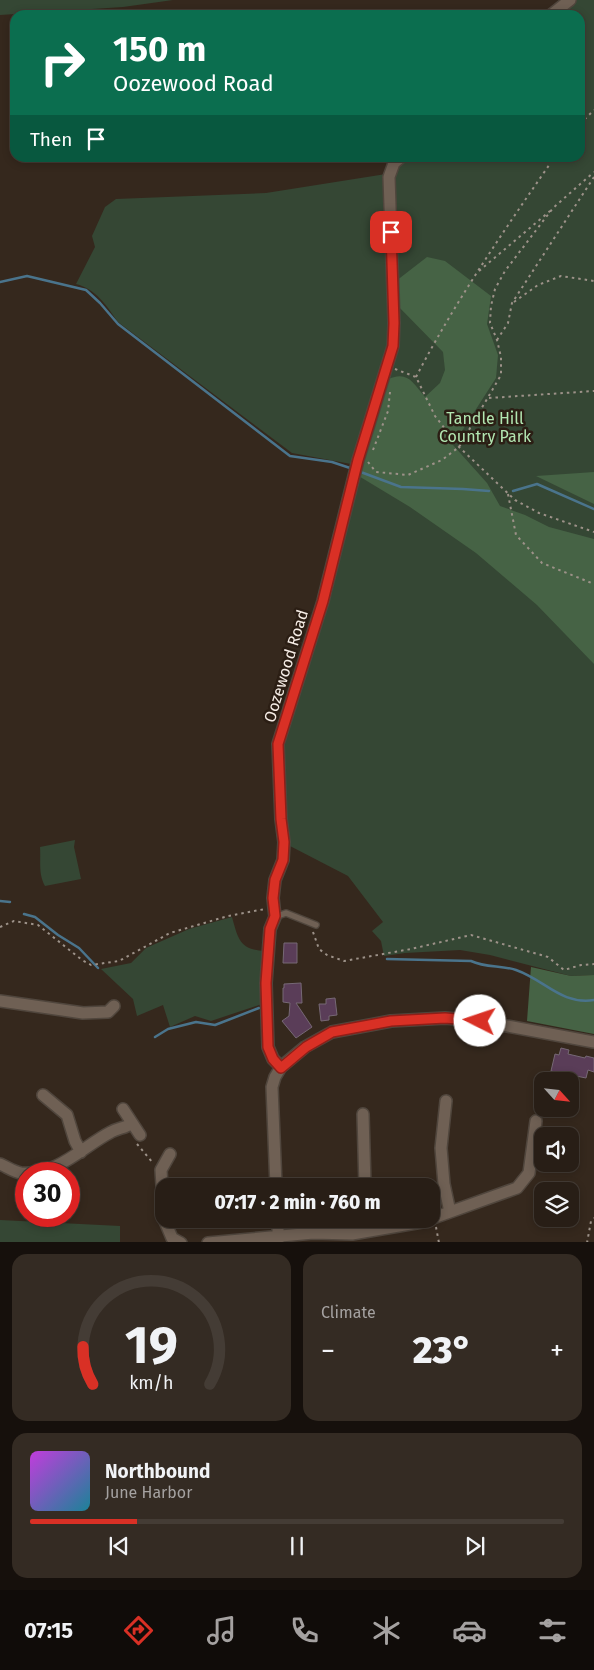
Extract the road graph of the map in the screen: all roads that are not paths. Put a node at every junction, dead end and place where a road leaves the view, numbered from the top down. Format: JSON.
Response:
{"nodes":[{"id":1,"x":570,"y":0,"type":"edge"},
{"id":2,"x":557,"y":10,"type":"edge"},
{"id":3,"x":395,"y":162,"type":"edge"},
{"id":4,"x":274,"y":912,"type":"junction"},
{"id":5,"x":314,"y":924,"type":"road end"},
{"id":6,"x":0,"y":1000,"type":"edge"},
{"id":7,"x":114,"y":1006,"type":"dead end"},
{"id":8,"x":594,"y":1042,"type":"edge"},
{"id":9,"x":281,"y":1068,"type":"junction"},
{"id":10,"x":43,"y":1095,"type":"dead end"},
{"id":11,"x":446,"y":1101,"type":"dead end"},
{"id":12,"x":123,"y":1109,"type":"dead end"},
{"id":13,"x":363,"y":1114,"type":"dead end"},
{"id":14,"x":536,"y":1122,"type":"dead end"},
{"id":15,"x":132,"y":1123,"type":"junction"},
{"id":16,"x":140,"y":1135,"type":"road end"},
{"id":17,"x":81,"y":1152,"type":"junction"},
{"id":18,"x":170,"y":1154,"type":"dead end"},
{"id":19,"x":0,"y":1164,"type":"edge"},
{"id":20,"x":162,"y":1178,"type":"edge"},
{"id":21,"x":276,"y":1178,"type":"edge"},
{"id":22,"x":365,"y":1178,"type":"edge"},
{"id":23,"x":450,"y":1212,"type":"junction"},
{"id":24,"x":440,"y":1216,"type":"edge"},
{"id":25,"x":168,"y":1228,"type":"edge"},
{"id":26,"x":362,"y":1228,"type":"edge"},
{"id":27,"x":278,"y":1239,"type":"edge"},
{"id":28,"x":181,"y":1242,"type":"edge"},
{"id":29,"x":208,"y":1242,"type":"edge"}],
"edges":[{"from":1,"to":2,"type":"street"},
{"from":3,"to":4,"type":"street","name":"Oozewood Road"},
{"from":4,"to":5,"type":"lane"},
{"from":4,"to":9,"type":"street","name":"Oozewood Road"},
{"from":6,"to":7,"type":"street"},
{"from":8,"to":9,"type":"street"},
{"from":9,"to":21,"type":"street"},
{"from":10,"to":17,"type":"street"},
{"from":11,"to":23,"type":"street"},
{"from":12,"to":15,"type":"street"},
{"from":13,"to":22,"type":"street"},
{"from":14,"to":23,"type":"street"},
{"from":15,"to":16,"type":"street"},
{"from":15,"to":17,"type":"street"},
{"from":17,"to":19,"type":"street"},
{"from":18,"to":20,"type":"street"},
{"from":23,"to":24,"type":"street"},
{"from":25,"to":28,"type":"street"},
{"from":26,"to":27,"type":"street"},
{"from":27,"to":29,"type":"street"}]}
